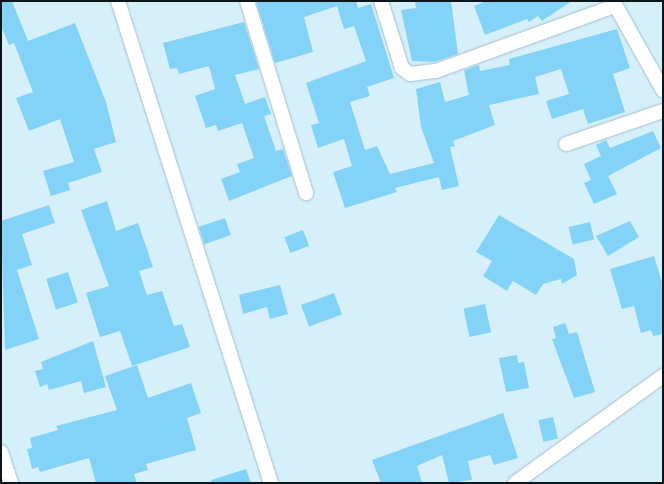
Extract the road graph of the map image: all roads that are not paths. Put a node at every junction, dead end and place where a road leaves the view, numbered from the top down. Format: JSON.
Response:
{"nodes":[{"id":1,"x":118,"y":1,"type":"edge"},
{"id":2,"x":246,"y":1,"type":"edge"},
{"id":3,"x":381,"y":1,"type":"edge"},
{"id":4,"x":614,"y":3,"type":"edge"},
{"id":5,"x":663,"y":90,"type":"edge"},
{"id":6,"x":663,"y":111,"type":"edge"},
{"id":7,"x":566,"y":144,"type":"dead end"},
{"id":8,"x":306,"y":193,"type":"dead end"},
{"id":9,"x":663,"y":376,"type":"edge"},
{"id":10,"x":1,"y":452,"type":"edge"},
{"id":11,"x":11,"y":483,"type":"edge"},
{"id":12,"x":271,"y":483,"type":"edge"},
{"id":13,"x":515,"y":483,"type":"edge"}],
"edges":[{"from":1,"to":12,"type":"street"},
{"from":2,"to":8,"type":"street"},
{"from":3,"to":4,"type":"street"},
{"from":4,"to":5,"type":"street"},
{"from":6,"to":7,"type":"street"},
{"from":9,"to":13,"type":"street"},
{"from":10,"to":11,"type":"street"}]}
